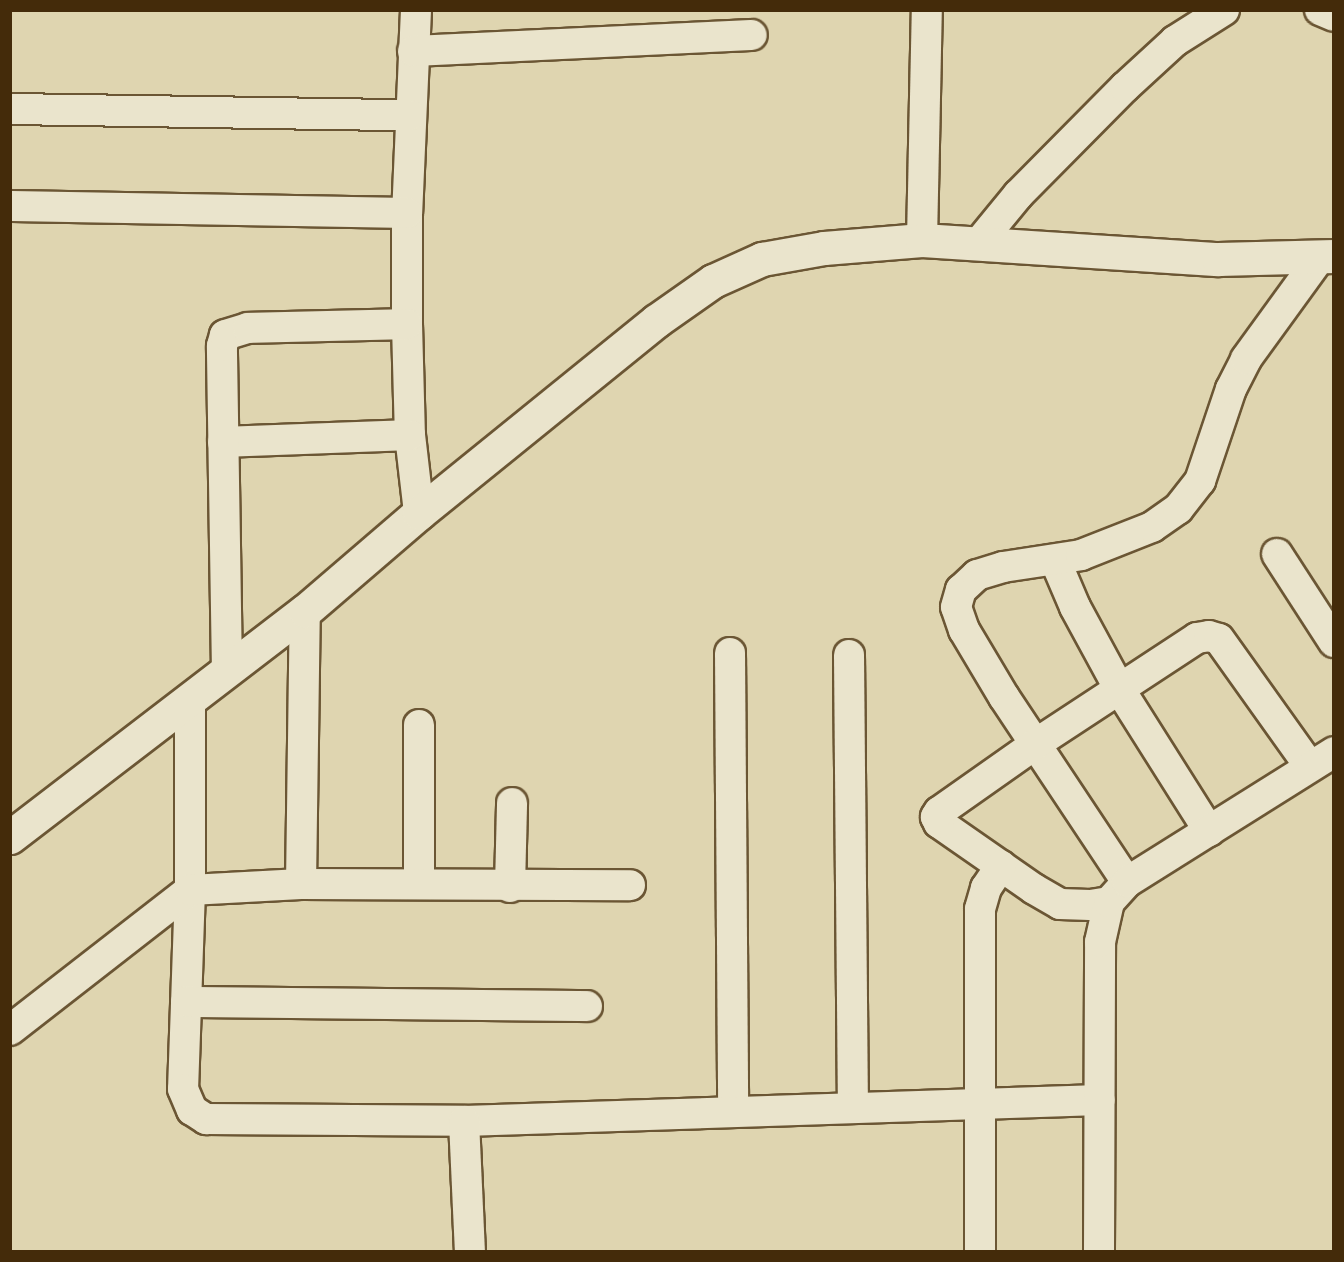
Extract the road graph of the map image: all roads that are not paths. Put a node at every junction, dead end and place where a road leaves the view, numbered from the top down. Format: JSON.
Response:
{"nodes":[{"id":1,"x":416,"y":10,"type":"edge"},
{"id":2,"x":927,"y":10,"type":"edge"},
{"id":3,"x":1224,"y":10,"type":"edge"},
{"id":4,"x":1320,"y":10,"type":"edge"},
{"id":5,"x":1334,"y":16,"type":"edge"},
{"id":6,"x":752,"y":35,"type":"dead end"},
{"id":7,"x":413,"y":51,"type":"junction"},
{"id":8,"x":10,"y":109,"type":"edge"},
{"id":9,"x":410,"y":115,"type":"junction"},
{"id":10,"x":10,"y":206,"type":"edge"},
{"id":11,"x":407,"y":213,"type":"junction"},
{"id":12,"x":922,"y":240,"type":"junction"},
{"id":13,"x":976,"y":244,"type":"junction"},
{"id":14,"x":1327,"y":257,"type":"edge"},
{"id":15,"x":407,"y":324,"type":"junction"},
{"id":16,"x":410,"y":435,"type":"junction"},
{"id":17,"x":223,"y":442,"type":"junction"},
{"id":18,"x":419,"y":513,"type":"junction"},
{"id":19,"x":1277,"y":554,"type":"dead end"},
{"id":20,"x":1055,"y":560,"type":"junction"},
{"id":21,"x":305,"y":611,"type":"junction"},
{"id":22,"x":1334,"y":642,"type":"edge"},
{"id":23,"x":730,"y":653,"type":"dead end"},
{"id":24,"x":849,"y":655,"type":"dead end"},
{"id":25,"x":227,"y":672,"type":"junction"},
{"id":26,"x":1120,"y":690,"type":"junction"},
{"id":27,"x":190,"y":702,"type":"junction"},
{"id":28,"x":419,"y":725,"type":"dead end"},
{"id":29,"x":1034,"y":745,"type":"junction"},
{"id":30,"x":1322,"y":759,"type":"edge"},
{"id":31,"x":512,"y":803,"type":"dead end"},
{"id":32,"x":1209,"y":831,"type":"junction"},
{"id":33,"x":10,"y":837,"type":"edge"},
{"id":34,"x":1001,"y":866,"type":"junction"},
{"id":35,"x":301,"y":884,"type":"junction"},
{"id":36,"x":419,"y":884,"type":"junction"},
{"id":37,"x":630,"y":885,"type":"dead end"},
{"id":38,"x":510,"y":887,"type":"junction"},
{"id":39,"x":190,"y":890,"type":"junction"},
{"id":40,"x":1118,"y":892,"type":"junction"},
{"id":41,"x":186,"y":1002,"type":"junction"},
{"id":42,"x":587,"y":1006,"type":"dead end"},
{"id":43,"x":10,"y":1030,"type":"edge"},
{"id":44,"x":1100,"y":1100,"type":"junction"},
{"id":45,"x":978,"y":1104,"type":"junction"},
{"id":46,"x":853,"y":1108,"type":"junction"},
{"id":47,"x":733,"y":1112,"type":"junction"},
{"id":48,"x":464,"y":1121,"type":"junction"},
{"id":49,"x":470,"y":1251,"type":"edge"},
{"id":50,"x":980,"y":1251,"type":"edge"},
{"id":51,"x":1099,"y":1251,"type":"edge"}],
"edges":[{"from":1,"to":7,"type":"street"},
{"from":2,"to":12,"type":"street"},
{"from":3,"to":13,"type":"street"},
{"from":4,"to":5,"type":"street"},
{"from":6,"to":7,"type":"street"},
{"from":7,"to":9,"type":"street"},
{"from":8,"to":9,"type":"street"},
{"from":9,"to":11,"type":"street"},
{"from":10,"to":11,"type":"street"},
{"from":11,"to":15,"type":"street"},
{"from":12,"to":13,"type":"street"},
{"from":12,"to":18,"type":"street"},
{"from":13,"to":14,"type":"street"},
{"from":14,"to":20,"type":"street"},
{"from":15,"to":16,"type":"street"},
{"from":15,"to":17,"type":"street"},
{"from":16,"to":17,"type":"street"},
{"from":16,"to":18,"type":"street"},
{"from":17,"to":25,"type":"street"},
{"from":18,"to":21,"type":"street"},
{"from":19,"to":22,"type":"street"},
{"from":20,"to":26,"type":"street"},
{"from":20,"to":29,"type":"street"},
{"from":21,"to":25,"type":"street"},
{"from":21,"to":35,"type":"street"},
{"from":23,"to":47,"type":"street"},
{"from":24,"to":46,"type":"street"},
{"from":25,"to":27,"type":"street"},
{"from":26,"to":29,"type":"street"},
{"from":26,"to":30,"type":"street"},
{"from":26,"to":32,"type":"street"},
{"from":27,"to":33,"type":"street"},
{"from":27,"to":39,"type":"street"},
{"from":28,"to":36,"type":"street"},
{"from":29,"to":34,"type":"street"},
{"from":29,"to":40,"type":"street"},
{"from":30,"to":32,"type":"street"},
{"from":31,"to":38,"type":"street"},
{"from":32,"to":40,"type":"street"},
{"from":34,"to":40,"type":"street"},
{"from":34,"to":45,"type":"street"},
{"from":35,"to":36,"type":"street"},
{"from":35,"to":39,"type":"street"},
{"from":36,"to":38,"type":"street"},
{"from":37,"to":38,"type":"street"},
{"from":39,"to":41,"type":"street"},
{"from":39,"to":43,"type":"street"},
{"from":40,"to":44,"type":"street"},
{"from":41,"to":42,"type":"street"},
{"from":41,"to":48,"type":"street"},
{"from":44,"to":45,"type":"street"},
{"from":44,"to":51,"type":"street"},
{"from":45,"to":46,"type":"street"},
{"from":45,"to":50,"type":"street"},
{"from":46,"to":47,"type":"street"},
{"from":47,"to":48,"type":"street"},
{"from":48,"to":49,"type":"street"}]}
